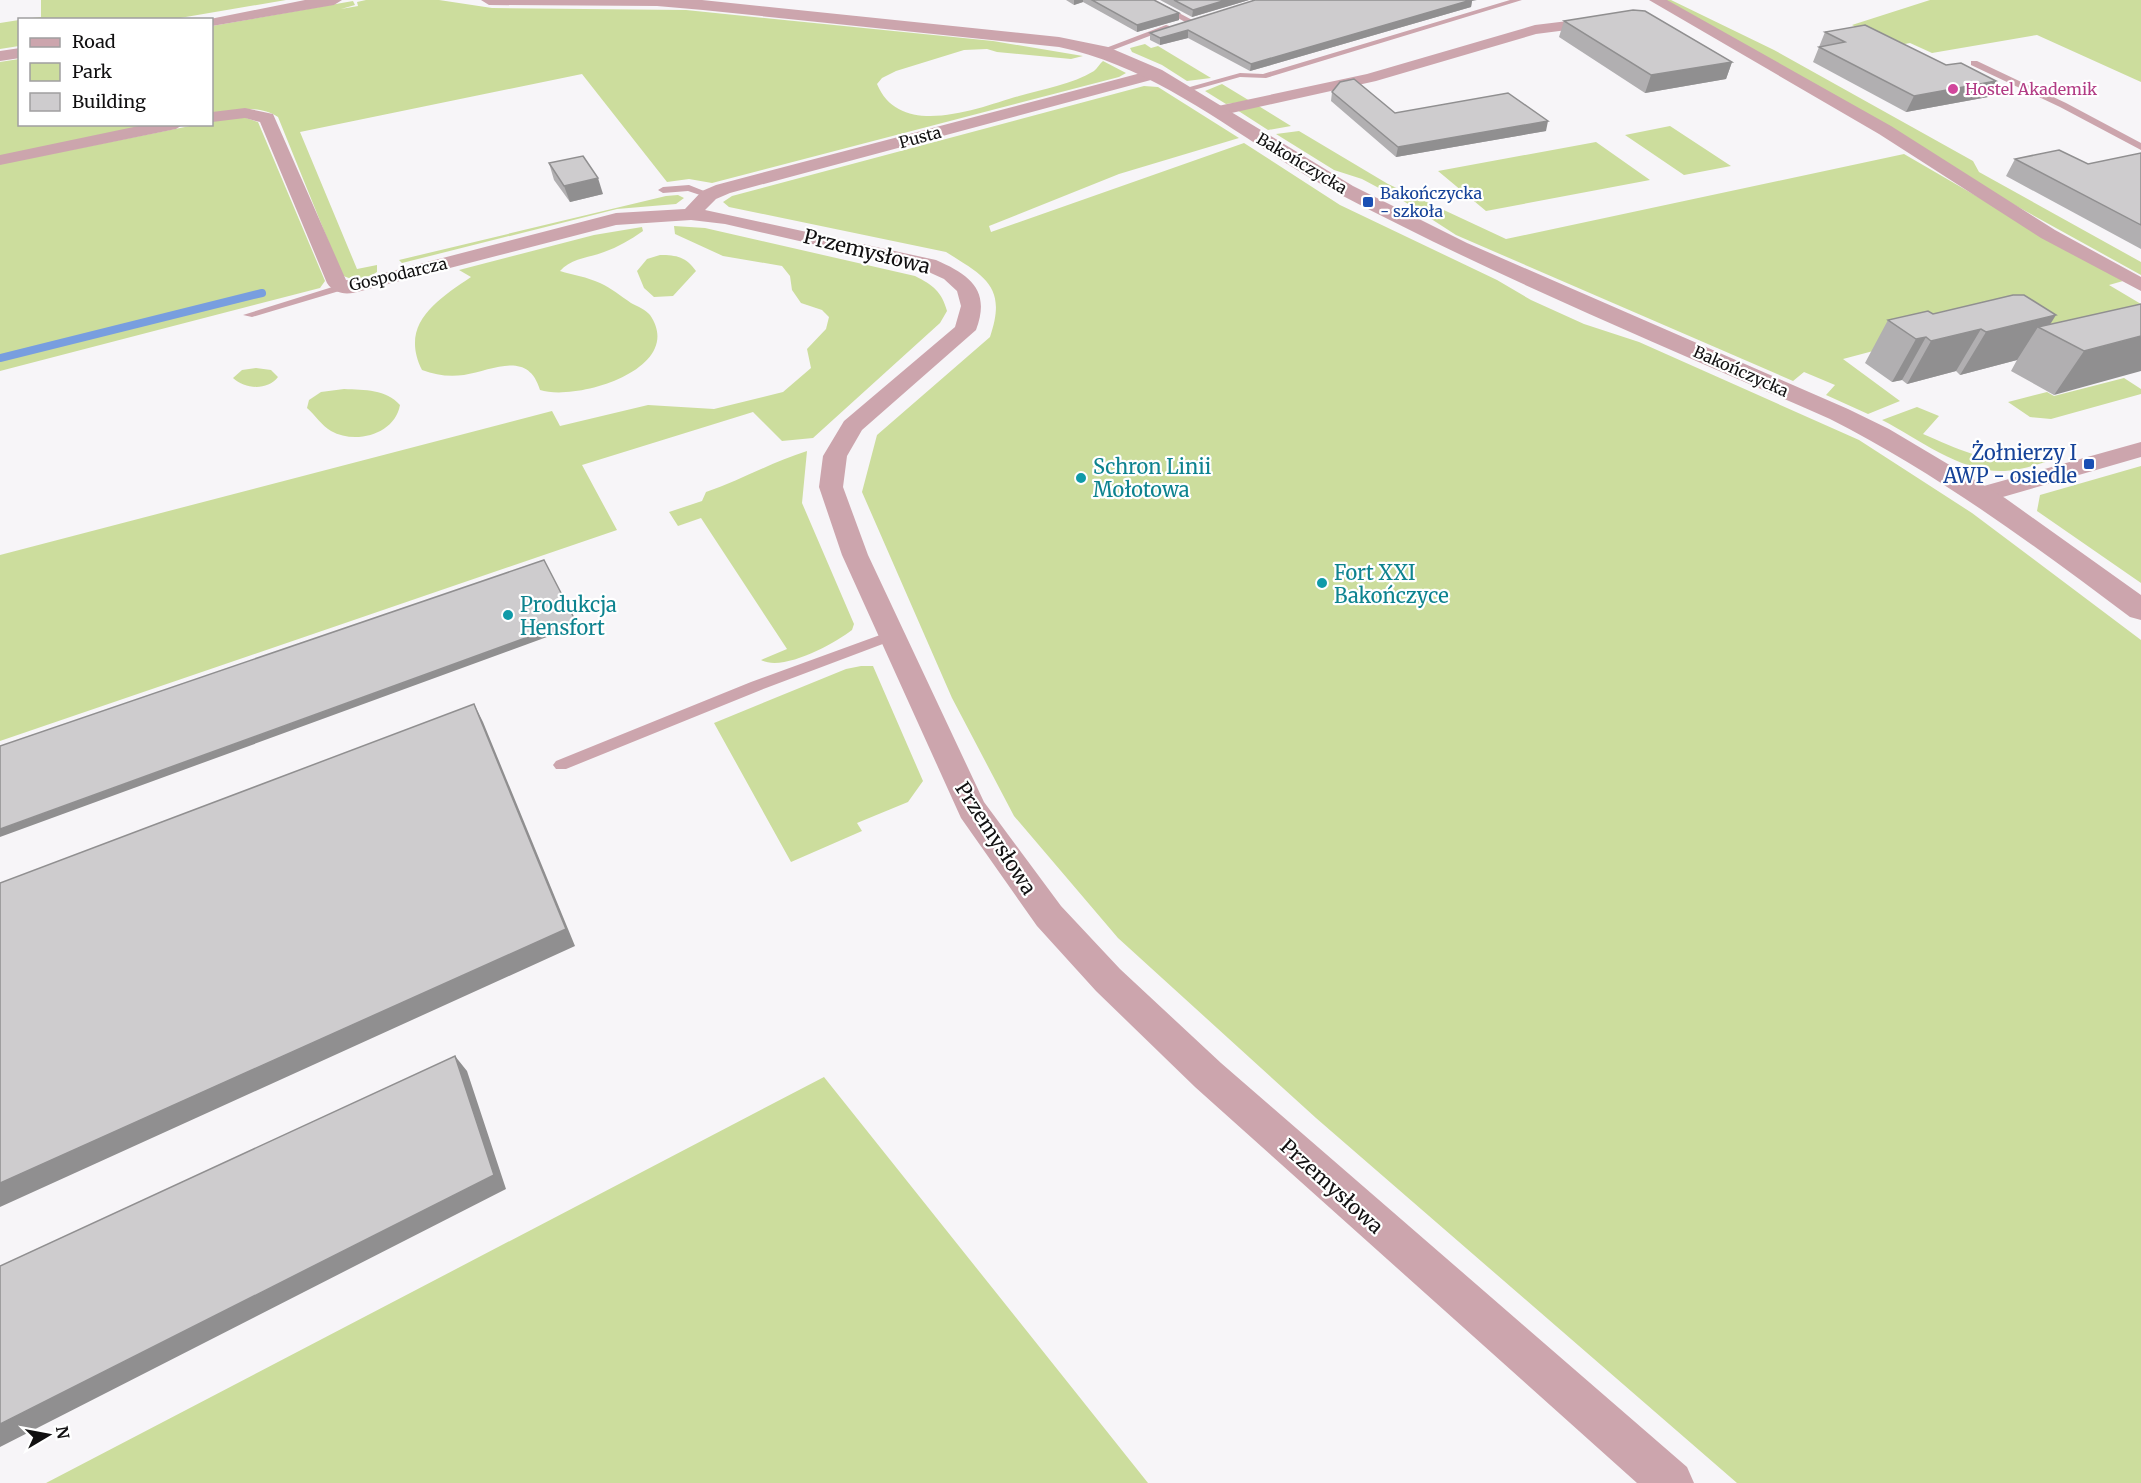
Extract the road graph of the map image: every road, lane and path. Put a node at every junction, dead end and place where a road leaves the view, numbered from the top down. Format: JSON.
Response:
{"nodes":[{"id":1,"x":334,"y":0,"type":"edge"},
{"id":2,"x":489,"y":0,"type":"edge"},
{"id":3,"x":1149,"y":0,"type":"edge"},
{"id":4,"x":1518,"y":0,"type":"edge"},
{"id":5,"x":1652,"y":8,"type":"edge"},
{"id":6,"x":1200,"y":18,"type":"edge"},
{"id":7,"x":1616,"y":20,"type":"edge"},
{"id":8,"x":213,"y":21,"type":"edge"},
{"id":9,"x":1190,"y":21,"type":"junction"},
{"id":10,"x":1102,"y":51,"type":"junction"},
{"id":11,"x":18,"y":53,"type":"edge"},
{"id":12,"x":0,"y":56,"type":"edge"},
{"id":13,"x":1974,"y":63,"type":"dead end"},
{"id":14,"x":1156,"y":74,"type":"junction"},
{"id":15,"x":1183,"y":90,"type":"junction"},
{"id":16,"x":1218,"y":111,"type":"junction"},
{"id":17,"x":213,"y":117,"type":"edge"},
{"id":18,"x":166,"y":126,"type":"edge"},
{"id":19,"x":2141,"y":147,"type":"edge"},
{"id":20,"x":0,"y":160,"type":"edge"},
{"id":21,"x":663,"y":190,"type":"dead end"},
{"id":22,"x":700,"y":205,"type":"junction"},
{"id":23,"x":2141,"y":285,"type":"edge"},
{"id":24,"x":342,"y":287,"type":"junction"},
{"id":25,"x":248,"y":315,"type":"dead end"},
{"id":26,"x":2141,"y":449,"type":"edge"},
{"id":27,"x":1982,"y":495,"type":"junction"},
{"id":28,"x":2141,"y":610,"type":"edge"},
{"id":29,"x":891,"y":636,"type":"junction"},
{"id":30,"x":561,"y":765,"type":"dead end"},
{"id":31,"x":1671,"y":1483,"type":"edge"}],
"edges":[{"from":1,"to":8,"type":"street"},
{"from":2,"to":10,"type":"street","name":"Bakończycka"},
{"from":3,"to":9,"type":"lane"},
{"from":4,"to":15,"type":"lane"},
{"from":5,"to":23,"type":"street"},
{"from":6,"to":9,"type":"lane"},
{"from":7,"to":16,"type":"street"},
{"from":9,"to":10,"type":"lane"},
{"from":10,"to":14,"type":"street","name":"Bakończycka"},
{"from":11,"to":12,"type":"street"},
{"from":13,"to":19,"type":"lane"},
{"from":14,"to":15,"type":"street","name":"Bakończycka"},
{"from":14,"to":22,"type":"street","name":"Pusta"},
{"from":15,"to":16,"type":"street","name":"Bakończycka"},
{"from":16,"to":27,"type":"street","name":"Bakończycka"},
{"from":17,"to":24,"type":"street","name":"Gospodarcza"},
{"from":18,"to":20,"type":"street"},
{"from":21,"to":22,"type":"lane"},
{"from":22,"to":24,"type":"street","name":"Gospodarcza"},
{"from":22,"to":29,"type":"street","name":"Przemysłowa"},
{"from":24,"to":25,"type":"lane"},
{"from":26,"to":27,"type":"street"},
{"from":27,"to":28,"type":"street","name":"Bakończycka"},
{"from":29,"to":30,"type":"lane"},
{"from":29,"to":31,"type":"street","name":"Przemysłowa"}]}
